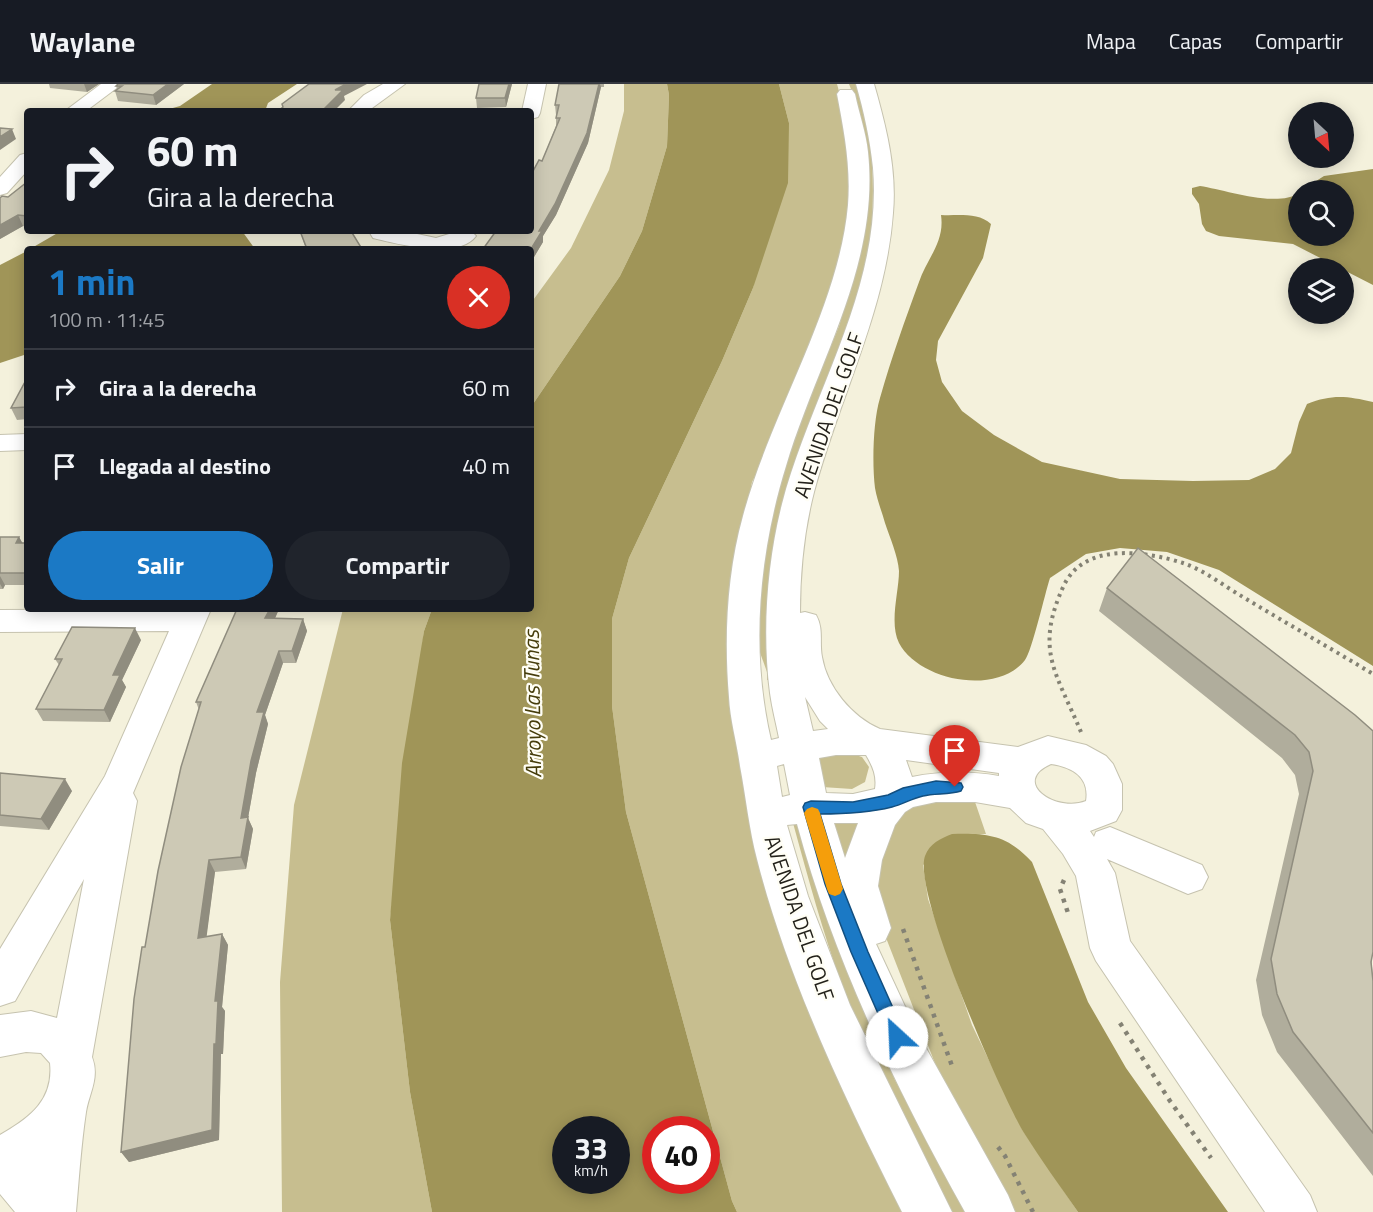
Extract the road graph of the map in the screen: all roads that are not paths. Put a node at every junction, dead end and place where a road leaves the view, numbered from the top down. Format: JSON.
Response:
{"nodes":[{"id":1,"x":113,"y":84,"type":"edge"},
{"id":2,"x":396,"y":84,"type":"edge"},
{"id":3,"x":537,"y":84,"type":"edge"},
{"id":4,"x":843,"y":84,"type":"edge"},
{"id":5,"x":865,"y":84,"type":"edge"},
{"id":6,"x":78,"y":108,"type":"edge"},
{"id":7,"x":360,"y":108,"type":"edge"},
{"id":8,"x":532,"y":108,"type":"edge"},
{"id":9,"x":24,"y":156,"type":"edge"},
{"id":10,"x":24,"y":162,"type":"edge"},
{"id":11,"x":0,"y":173,"type":"edge"},
{"id":12,"x":0,"y":189,"type":"edge"},
{"id":13,"x":385,"y":238,"type":"edge"},
{"id":14,"x":452,"y":242,"type":"edge"},
{"id":15,"x":426,"y":246,"type":"edge"},
{"id":16,"x":24,"y":442,"type":"edge"},
{"id":17,"x":0,"y":443,"type":"edge"},
{"id":18,"x":804,"y":474,"type":"junction"},
{"id":19,"x":192,"y":614,"type":"edge"},
{"id":20,"x":0,"y":621,"type":"edge"},
{"id":21,"x":876,"y":742,"type":"junction"},
{"id":22,"x":799,"y":749,"type":"junction"},
{"id":23,"x":756,"y":756,"type":"junction"},
{"id":24,"x":1021,"y":779,"type":"junction"},
{"id":25,"x":121,"y":781,"type":"junction"},
{"id":26,"x":892,"y":801,"type":"junction"},
{"id":27,"x":811,"y":807,"type":"junction"},
{"id":28,"x":766,"y":812,"type":"junction"},
{"id":29,"x":1057,"y":820,"type":"junction"},
{"id":30,"x":1103,"y":842,"type":"junction"},
{"id":31,"x":1188,"y":877,"type":"dead end"},
{"id":32,"x":0,"y":987,"type":"edge"},
{"id":33,"x":0,"y":1036,"type":"edge"},
{"id":34,"x":71,"y":1056,"type":"junction"},
{"id":35,"x":64,"y":1108,"type":"junction"},
{"id":36,"x":977,"y":1151,"type":"junction"},
{"id":37,"x":0,"y":1160,"type":"edge"},
{"id":38,"x":44,"y":1212,"type":"edge"},
{"id":39,"x":52,"y":1212,"type":"edge"},
{"id":40,"x":928,"y":1212,"type":"edge"},
{"id":41,"x":991,"y":1212,"type":"edge"},
{"id":42,"x":1293,"y":1212,"type":"edge"}],
"edges":[{"from":1,"to":6,"type":"street"},
{"from":2,"to":7,"type":"street"},
{"from":3,"to":8,"type":"street"},
{"from":4,"to":23,"type":"street","name":"AVENIDA DEL GOLF"},
{"from":5,"to":18,"type":"street","name":"AVENIDA DEL GOLF"},
{"from":9,"to":11,"type":"street"},
{"from":10,"to":12,"type":"street"},
{"from":13,"to":14,"type":"street"},
{"from":14,"to":15,"type":"street"},
{"from":16,"to":17,"type":"street"},
{"from":18,"to":21,"type":"street"},
{"from":18,"to":22,"type":"street","name":"AVENIDA DEL GOLF"},
{"from":19,"to":20,"type":"street"},
{"from":19,"to":25,"type":"street"},
{"from":21,"to":22,"type":"street"},
{"from":21,"to":24,"type":"street"},
{"from":21,"to":26,"type":"street"},
{"from":22,"to":23,"type":"street"},
{"from":22,"to":27,"type":"street","name":"AVENIDA DEL GOLF"},
{"from":23,"to":28,"type":"street","name":"AVENIDA DEL GOLF"},
{"from":24,"to":26,"type":"street"},
{"from":24,"to":29,"type":"street"},
{"from":24,"to":30,"type":"street"},
{"from":25,"to":32,"type":"street"},
{"from":25,"to":34,"type":"street"},
{"from":26,"to":27,"type":"street"},
{"from":26,"to":36,"type":"street"},
{"from":27,"to":28,"type":"street"},
{"from":27,"to":36,"type":"street","name":"AVENIDA DEL GOLF"},
{"from":28,"to":40,"type":"street","name":"AVENIDA DEL GOLF"},
{"from":29,"to":30,"type":"street"},
{"from":29,"to":30,"type":"street"},
{"from":30,"to":31,"type":"street"},
{"from":30,"to":42,"type":"street"},
{"from":33,"to":34,"type":"street"},
{"from":34,"to":35,"type":"street"},
{"from":35,"to":37,"type":"street"},
{"from":35,"to":39,"type":"street"},
{"from":36,"to":41,"type":"street","name":"AVENIDA DEL GOLF"},
{"from":37,"to":38,"type":"street"}]}
